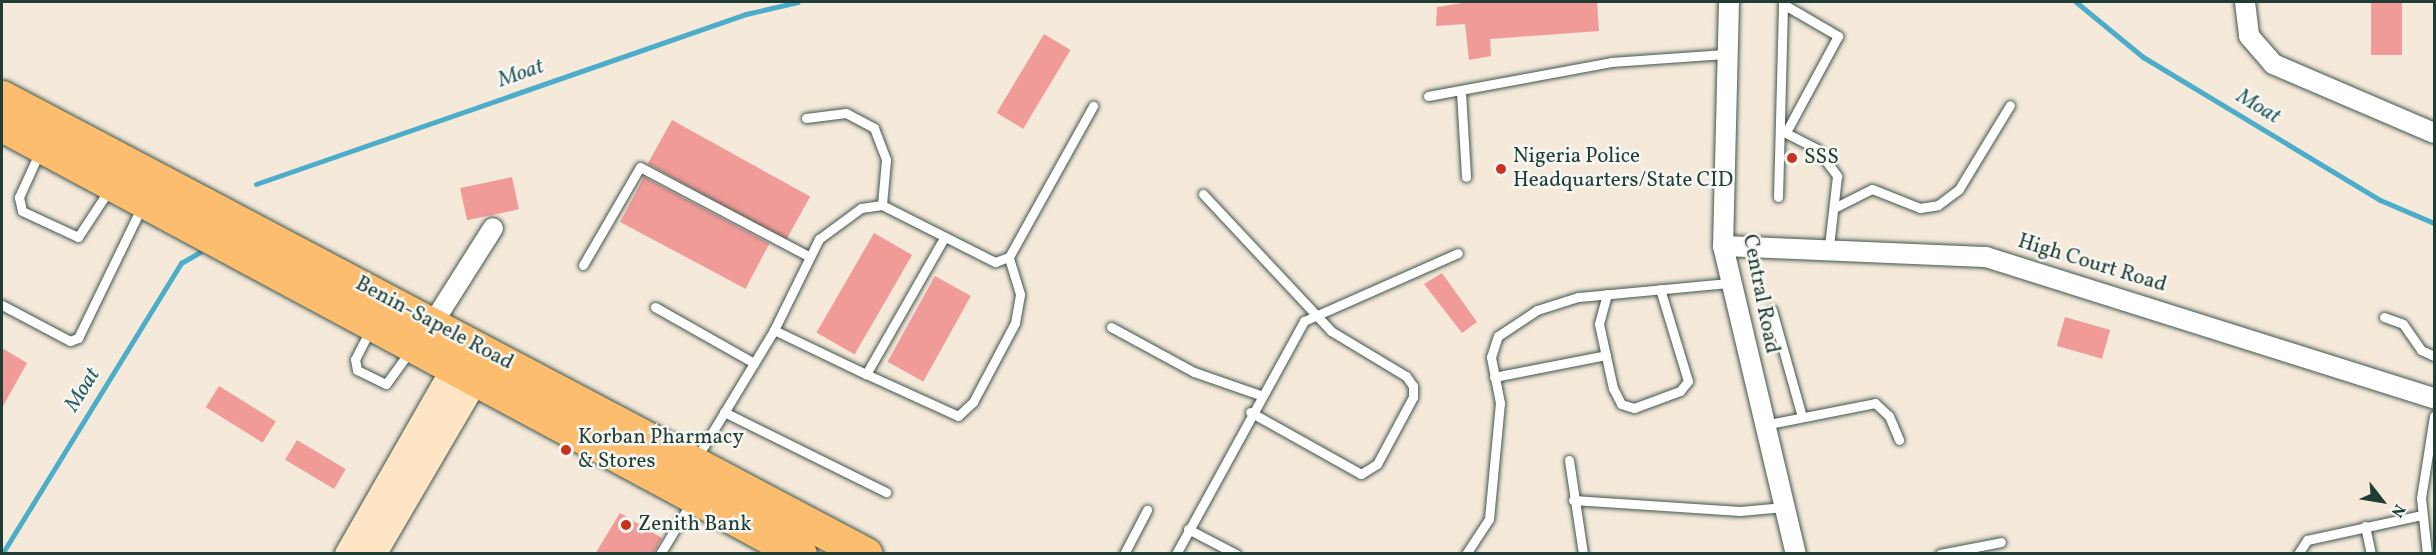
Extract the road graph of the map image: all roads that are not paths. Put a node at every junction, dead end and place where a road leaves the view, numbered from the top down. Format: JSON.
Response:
{"nodes":[{"id":1,"x":1729,"y":2,"type":"edge"},
{"id":2,"x":2245,"y":2,"type":"edge"},
{"id":3,"x":1783,"y":3,"type":"edge"},
{"id":4,"x":1725,"y":54,"type":"junction"},
{"id":5,"x":1461,"y":92,"type":"junction"},
{"id":6,"x":1428,"y":96,"type":"dead end"},
{"id":7,"x":2,"y":97,"type":"edge"},
{"id":8,"x":2010,"y":105,"type":"dead end"},
{"id":9,"x":1092,"y":106,"type":"dead end"},
{"id":10,"x":806,"y":118,"type":"dead end"},
{"id":11,"x":2,"y":125,"type":"edge"},
{"id":12,"x":1783,"y":131,"type":"junction"},
{"id":13,"x":2434,"y":133,"type":"edge"},
{"id":14,"x":42,"y":146,"type":"junction"},
{"id":15,"x":1466,"y":177,"type":"dead end"},
{"id":16,"x":113,"y":182,"type":"junction"},
{"id":17,"x":1203,"y":194,"type":"dead end"},
{"id":18,"x":1778,"y":197,"type":"dead end"},
{"id":19,"x":146,"y":199,"type":"junction"},
{"id":20,"x":882,"y":205,"type":"junction"},
{"id":21,"x":1836,"y":207,"type":"junction"},
{"id":22,"x":493,"y":228,"type":"dead end"},
{"id":23,"x":944,"y":238,"type":"junction"},
{"id":24,"x":1723,"y":246,"type":"junction"},
{"id":25,"x":1829,"y":246,"type":"junction"},
{"id":26,"x":1458,"y":253,"type":"dead end"},
{"id":27,"x":810,"y":257,"type":"junction"},
{"id":28,"x":1009,"y":257,"type":"junction"},
{"id":29,"x":583,"y":265,"type":"dead end"},
{"id":30,"x":1729,"y":283,"type":"junction"},
{"id":31,"x":1660,"y":289,"type":"junction"},
{"id":32,"x":1607,"y":294,"type":"junction"},
{"id":33,"x":2,"y":305,"type":"edge"},
{"id":34,"x":655,"y":307,"type":"dead end"},
{"id":35,"x":1772,"y":310,"type":"dead end"},
{"id":36,"x":1314,"y":315,"type":"junction"},
{"id":37,"x":2384,"y":316,"type":"dead end"},
{"id":38,"x":374,"y":321,"type":"junction"},
{"id":39,"x":1112,"y":327,"type":"dead end"},
{"id":40,"x":774,"y":330,"type":"junction"},
{"id":41,"x":423,"y":333,"type":"junction"},
{"id":42,"x":1606,"y":355,"type":"junction"},
{"id":43,"x":2434,"y":356,"type":"edge"},
{"id":44,"x":754,"y":363,"type":"junction"},
{"id":45,"x":465,"y":373,"type":"junction"},
{"id":46,"x":866,"y":374,"type":"junction"},
{"id":47,"x":1494,"y":377,"type":"junction"},
{"id":48,"x":1260,"y":395,"type":"junction"},
{"id":49,"x":2434,"y":398,"type":"edge"},
{"id":50,"x":724,"y":412,"type":"junction"},
{"id":51,"x":1250,"y":412,"type":"junction"},
{"id":52,"x":2434,"y":416,"type":"edge"},
{"id":53,"x":1802,"y":417,"type":"junction"},
{"id":54,"x":1764,"y":425,"type":"junction"},
{"id":55,"x":1899,"y":440,"type":"dead end"},
{"id":56,"x":1569,"y":460,"type":"dead end"},
{"id":57,"x":689,"y":479,"type":"junction"},
{"id":58,"x":886,"y":492,"type":"dead end"},
{"id":59,"x":1573,"y":500,"type":"junction"},
{"id":60,"x":1784,"y":507,"type":"junction"},
{"id":61,"x":1147,"y":510,"type":"dead end"},
{"id":62,"x":2422,"y":515,"type":"junction"},
{"id":63,"x":2365,"y":526,"type":"junction"},
{"id":64,"x":1188,"y":529,"type":"junction"},
{"id":65,"x":2001,"y":542,"type":"dead end"},
{"id":66,"x":795,"y":552,"type":"edge"},
{"id":67,"x":348,"y":554,"type":"edge"},
{"id":68,"x":372,"y":554,"type":"edge"},
{"id":69,"x":660,"y":554,"type":"edge"},
{"id":70,"x":866,"y":554,"type":"edge"},
{"id":71,"x":1124,"y":554,"type":"edge"},
{"id":72,"x":1176,"y":554,"type":"edge"},
{"id":73,"x":1236,"y":554,"type":"edge"},
{"id":74,"x":1466,"y":554,"type":"edge"},
{"id":75,"x":1583,"y":554,"type":"edge"},
{"id":76,"x":1796,"y":554,"type":"edge"},
{"id":77,"x":1940,"y":554,"type":"edge"},
{"id":78,"x":2298,"y":554,"type":"edge"},
{"id":79,"x":2371,"y":554,"type":"edge"},
{"id":80,"x":2427,"y":554,"type":"edge"}],
"edges":[{"from":1,"to":4,"type":"street","name":"Central Road"},
{"from":2,"to":13,"type":"street"},
{"from":3,"to":12,"type":"lane"},
{"from":3,"to":12,"type":"lane"},
{"from":4,"to":5,"type":"lane"},
{"from":4,"to":24,"type":"street","name":"Central Road"},
{"from":5,"to":6,"type":"lane"},
{"from":5,"to":15,"type":"lane"},
{"from":7,"to":41,"type":"highway","name":"Benin-Sapele Road"},
{"from":8,"to":21,"type":"lane"},
{"from":9,"to":28,"type":"lane"},
{"from":10,"to":20,"type":"lane"},
{"from":11,"to":14,"type":"highway","name":"Benin-Sapele Road"},
{"from":12,"to":18,"type":"lane"},
{"from":12,"to":21,"type":"lane"},
{"from":14,"to":16,"type":"highway","name":"Benin-Sapele Road"},
{"from":14,"to":16,"type":"lane"},
{"from":16,"to":19,"type":"highway","name":"Benin-Sapele Road"},
{"from":17,"to":36,"type":"lane"},
{"from":19,"to":33,"type":"lane"},
{"from":19,"to":38,"type":"highway","name":"Benin-Sapele Road"},
{"from":20,"to":23,"type":"lane"},
{"from":20,"to":27,"type":"lane"},
{"from":21,"to":25,"type":"lane"},
{"from":22,"to":41,"type":"street"},
{"from":23,"to":28,"type":"lane"},
{"from":23,"to":46,"type":"lane"},
{"from":24,"to":25,"type":"street","name":"High Court Road"},
{"from":24,"to":30,"type":"street","name":"Central Road"},
{"from":25,"to":49,"type":"street","name":"High Court Road"},
{"from":26,"to":36,"type":"lane"},
{"from":27,"to":29,"type":"lane"},
{"from":27,"to":40,"type":"lane"},
{"from":28,"to":46,"type":"lane"},
{"from":30,"to":31,"type":"lane"},
{"from":30,"to":54,"type":"street","name":"Central Road"},
{"from":31,"to":32,"type":"lane"},
{"from":31,"to":42,"type":"lane"},
{"from":32,"to":42,"type":"lane"},
{"from":32,"to":47,"type":"lane"},
{"from":34,"to":44,"type":"lane"},
{"from":35,"to":53,"type":"lane"},
{"from":36,"to":48,"type":"lane"},
{"from":36,"to":51,"type":"lane"},
{"from":37,"to":43,"type":"lane"},
{"from":38,"to":41,"type":"highway","name":"Benin-Sapele Road"},
{"from":38,"to":41,"type":"lane"},
{"from":39,"to":48,"type":"lane"},
{"from":40,"to":44,"type":"lane"},
{"from":40,"to":46,"type":"lane"},
{"from":41,"to":45,"type":"highway","name":"Benin-Sapele Road"},
{"from":41,"to":57,"type":"highway","name":"Benin-Sapele Road"},
{"from":42,"to":47,"type":"lane"},
{"from":44,"to":50,"type":"lane"},
{"from":45,"to":57,"type":"highway","name":"Benin-Sapele Road"},
{"from":45,"to":67,"type":"main road"},
{"from":45,"to":68,"type":"main road"},
{"from":47,"to":74,"type":"lane"},
{"from":48,"to":51,"type":"lane"},
{"from":50,"to":57,"type":"lane"},
{"from":50,"to":58,"type":"lane"},
{"from":51,"to":64,"type":"lane"},
{"from":52,"to":62,"type":"lane"},
{"from":53,"to":54,"type":"lane"},
{"from":53,"to":55,"type":"lane"},
{"from":54,"to":60,"type":"street","name":"Central Road"},
{"from":56,"to":59,"type":"lane"},
{"from":57,"to":66,"type":"highway","name":"Benin-Sapele Road"},
{"from":57,"to":69,"type":"lane"},
{"from":57,"to":70,"type":"highway","name":"Benin-Sapele Road"},
{"from":59,"to":60,"type":"lane"},
{"from":59,"to":75,"type":"lane"},
{"from":60,"to":76,"type":"street","name":"Central Road"},
{"from":61,"to":71,"type":"lane"},
{"from":62,"to":63,"type":"lane"},
{"from":62,"to":80,"type":"lane"},
{"from":63,"to":78,"type":"lane"},
{"from":63,"to":79,"type":"lane"},
{"from":64,"to":72,"type":"lane"},
{"from":64,"to":73,"type":"lane"},
{"from":65,"to":77,"type":"lane"}]}
